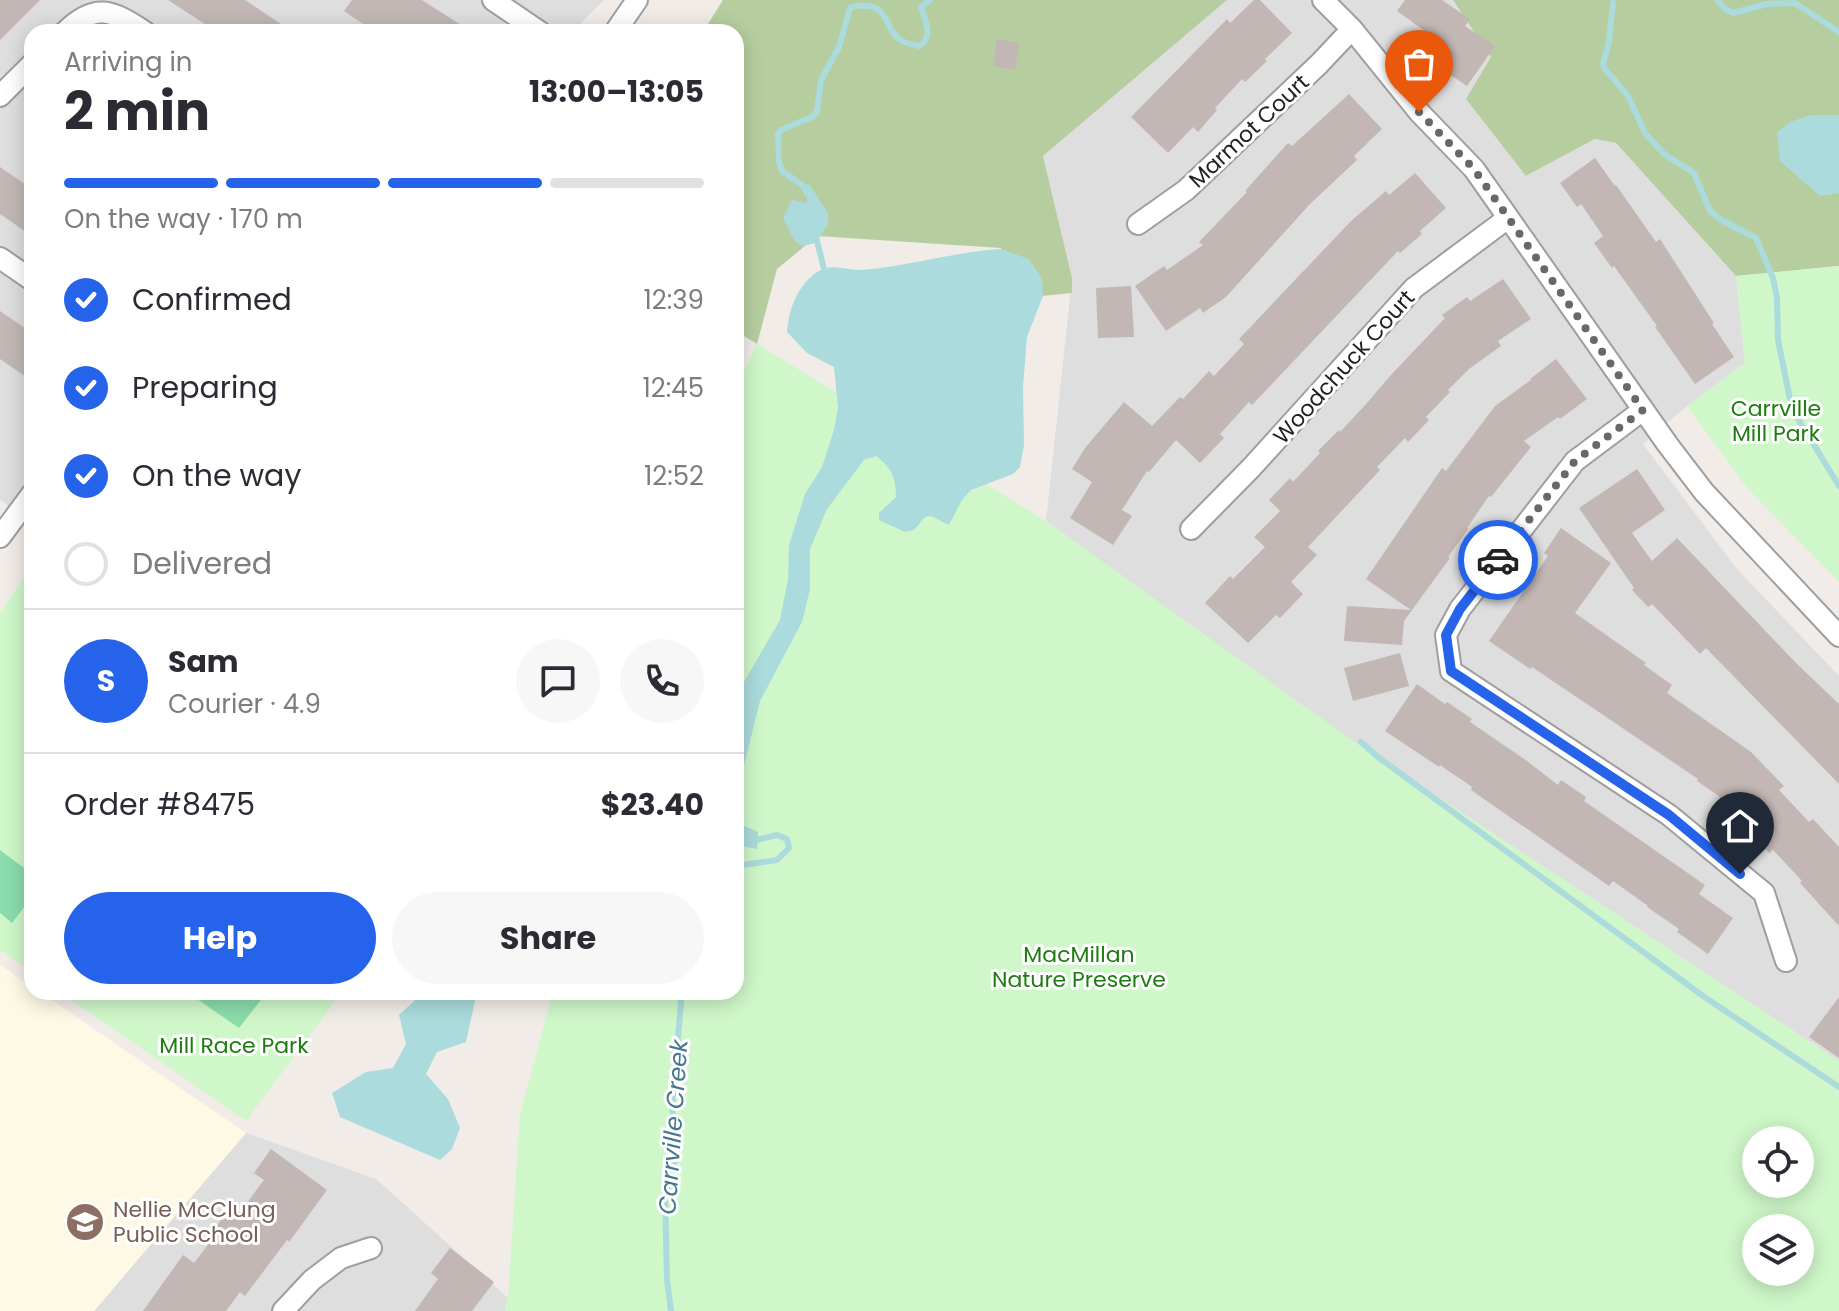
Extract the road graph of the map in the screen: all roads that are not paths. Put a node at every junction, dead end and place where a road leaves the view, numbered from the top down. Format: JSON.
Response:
{"nodes":[{"id":1,"x":493,"y":0,"type":"edge"},
{"id":2,"x":637,"y":0,"type":"edge"},
{"id":3,"x":1323,"y":0,"type":"edge"},
{"id":4,"x":74,"y":24,"type":"edge"},
{"id":5,"x":132,"y":24,"type":"edge"},
{"id":6,"x":528,"y":24,"type":"edge"},
{"id":7,"x":620,"y":24,"type":"edge"},
{"id":8,"x":1352,"y":29,"type":"junction"},
{"id":9,"x":24,"y":72,"type":"edge"},
{"id":10,"x":0,"y":96,"type":"edge"},
{"id":11,"x":1508,"y":218,"type":"junction"},
{"id":12,"x":1138,"y":224,"type":"dead end"},
{"id":13,"x":0,"y":258,"type":"edge"},
{"id":14,"x":24,"y":274,"type":"edge"},
{"id":15,"x":1643,"y":410,"type":"junction"},
{"id":16,"x":24,"y":504,"type":"edge"},
{"id":17,"x":1191,"y":529,"type":"dead end"},
{"id":18,"x":2,"y":530,"type":"edge"},
{"id":19,"x":1839,"y":636,"type":"edge"},
{"id":20,"x":1786,"y":961,"type":"dead end"},
{"id":21,"x":371,"y":1248,"type":"dead end"},
{"id":22,"x":283,"y":1311,"type":"edge"}],
"edges":[{"from":1,"to":6,"type":"street"},
{"from":2,"to":7,"type":"street"},
{"from":3,"to":8,"type":"street"},
{"from":4,"to":5,"type":"street"},
{"from":8,"to":11,"type":"street"},
{"from":8,"to":12,"type":"street","name":"Marmot Court"},
{"from":9,"to":10,"type":"street"},
{"from":11,"to":15,"type":"street"},
{"from":11,"to":17,"type":"street","name":"Woodchuck Court"},
{"from":13,"to":14,"type":"street"},
{"from":15,"to":19,"type":"street"},
{"from":15,"to":20,"type":"street"},
{"from":16,"to":18,"type":"street"},
{"from":21,"to":22,"type":"street"}]}
